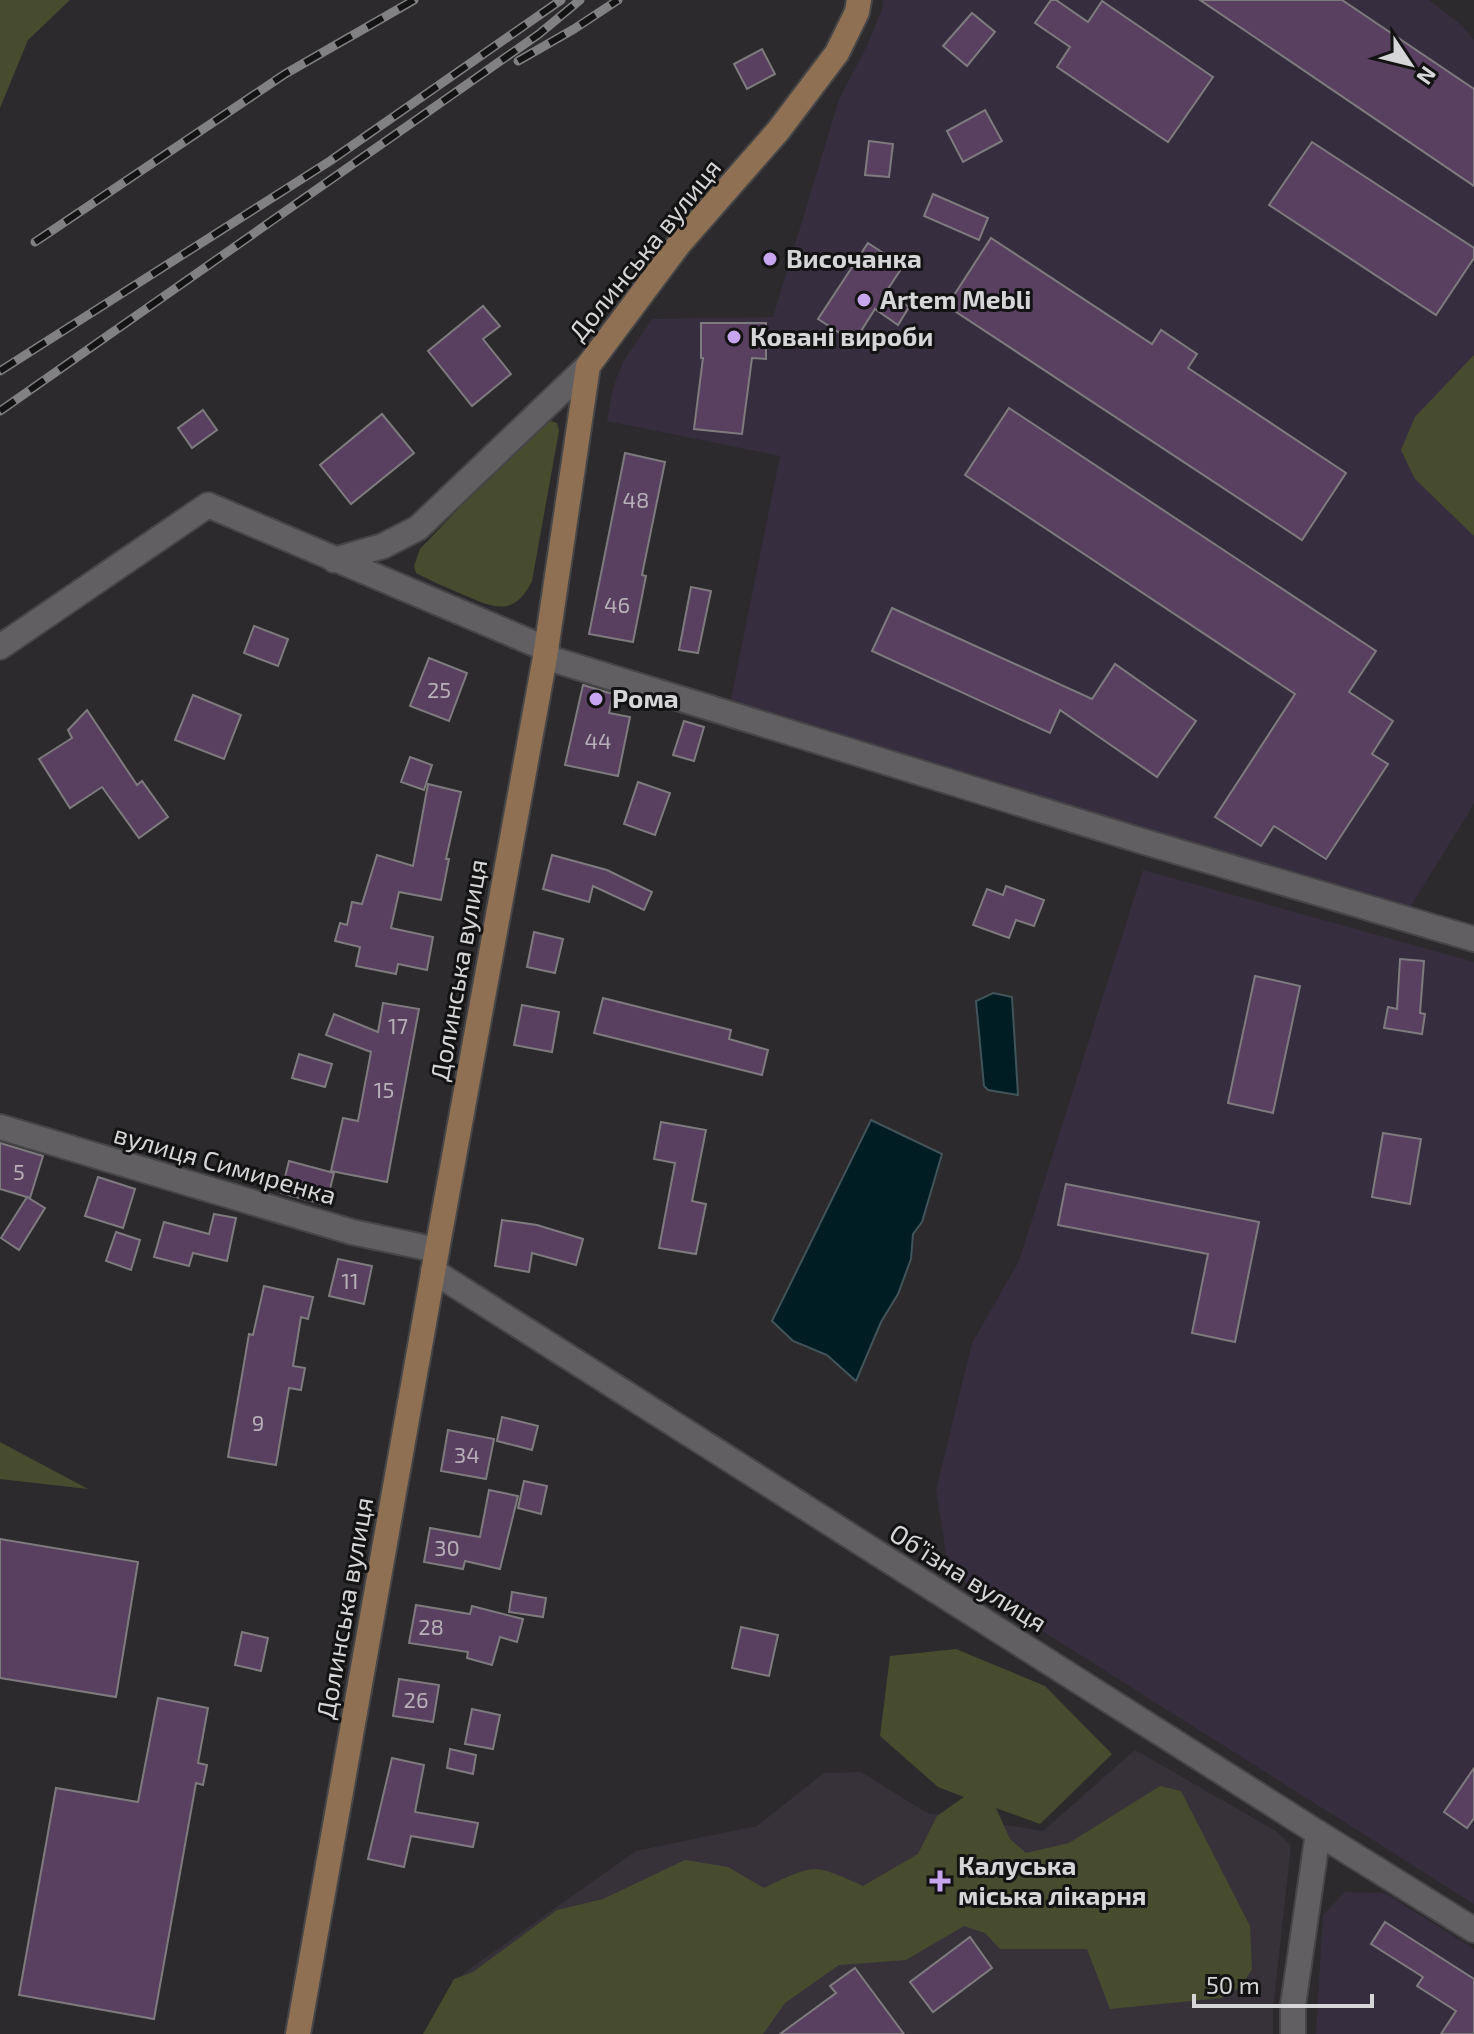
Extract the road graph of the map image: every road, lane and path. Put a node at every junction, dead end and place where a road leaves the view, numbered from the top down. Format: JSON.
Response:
{"nodes":[{"id":1,"x":859,"y":0,"type":"edge"},
{"id":2,"x":588,"y":366,"type":"junction"},
{"id":3,"x":334,"y":560,"type":"junction"},
{"id":4,"x":0,"y":647,"type":"edge"},
{"id":5,"x":546,"y":653,"type":"junction"},
{"id":6,"x":1474,"y":939,"type":"edge"},
{"id":7,"x":0,"y":1127,"type":"edge"},
{"id":8,"x":435,"y":1260,"type":"junction"},
{"id":9,"x":1318,"y":1833,"type":"junction"},
{"id":10,"x":1474,"y":1930,"type":"edge"},
{"id":11,"x":298,"y":2034,"type":"edge"},
{"id":12,"x":1293,"y":2034,"type":"edge"}],
"edges":[{"from":1,"to":2,"type":"main road","name":"Долинська вулиця"},
{"from":2,"to":3,"type":"street"},
{"from":2,"to":5,"type":"main road","name":"Долинська вулиця"},
{"from":3,"to":4,"type":"street"},
{"from":3,"to":5,"type":"street"},
{"from":5,"to":6,"type":"street"},
{"from":5,"to":8,"type":"main road","name":"Долинська вулиця"},
{"from":7,"to":8,"type":"street","name":"вулиця Симиренка"},
{"from":8,"to":9,"type":"street","name":"Обʼїзна вулиця"},
{"from":8,"to":11,"type":"main road","name":"Долинська вулиця"},
{"from":9,"to":10,"type":"street","name":"Обʼїзна вулиця"},
{"from":9,"to":12,"type":"street"}]}
